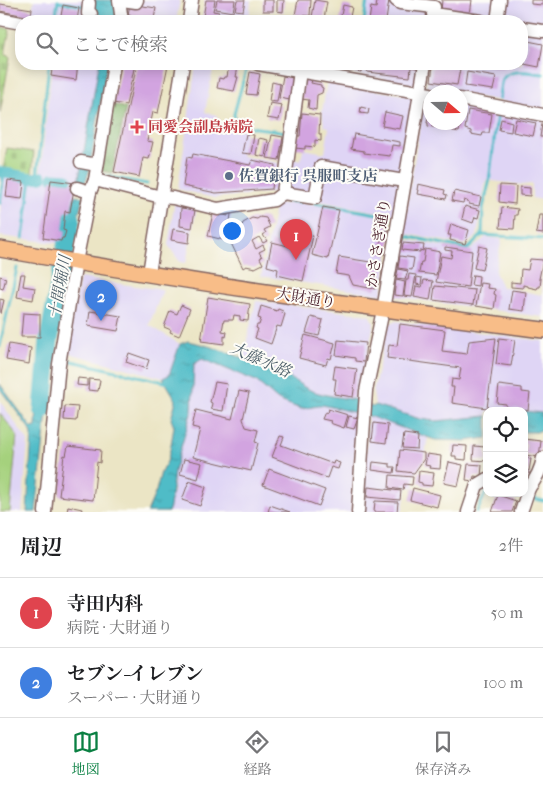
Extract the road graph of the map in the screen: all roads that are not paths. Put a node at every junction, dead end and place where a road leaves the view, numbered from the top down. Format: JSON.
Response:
{"nodes":[{"id":1,"x":137,"y":0,"type":"edge"},
{"id":2,"x":192,"y":0,"type":"edge"},
{"id":3,"x":396,"y":0,"type":"edge"},
{"id":4,"x":500,"y":0,"type":"edge"},
{"id":5,"x":121,"y":11,"type":"edge"},
{"id":6,"x":434,"y":11,"type":"edge"},
{"id":7,"x":190,"y":15,"type":"edge"},
{"id":8,"x":453,"y":15,"type":"edge"},
{"id":9,"x":498,"y":15,"type":"edge"},
{"id":10,"x":0,"y":20,"type":"edge"},
{"id":11,"x":15,"y":22,"type":"edge"},
{"id":12,"x":528,"y":29,"type":"edge"},
{"id":13,"x":543,"y":31,"type":"edge"},
{"id":14,"x":113,"y":70,"type":"edge"},
{"id":15,"x":182,"y":70,"type":"edge"},
{"id":16,"x":294,"y":70,"type":"edge"},
{"id":17,"x":425,"y":70,"type":"edge"},
{"id":18,"x":300,"y":71,"type":"junction"},
{"id":19,"x":426,"y":85,"type":"edge"},
{"id":20,"x":423,"y":92,"type":"edge"},
{"id":21,"x":468,"y":101,"type":"edge"},
{"id":22,"x":423,"y":105,"type":"edge"},
{"id":23,"x":543,"y":115,"type":"edge"},
{"id":24,"x":90,"y":177,"type":"junction"},
{"id":25,"x":404,"y":181,"type":"junction"},
{"id":26,"x":283,"y":193,"type":"junction"},
{"id":27,"x":161,"y":197,"type":"junction"},
{"id":28,"x":0,"y":249,"type":"edge"},
{"id":29,"x":69,"y":261,"type":"junction"},
{"id":30,"x":149,"y":273,"type":"junction"},
{"id":31,"x":383,"y":310,"type":"junction"},
{"id":32,"x":543,"y":330,"type":"edge"},
{"id":33,"x":543,"y":463,"type":"edge"},
{"id":34,"x":483,"y":481,"type":"edge"},
{"id":35,"x":528,"y":489,"type":"edge"},
{"id":36,"x":525,"y":497,"type":"edge"},
{"id":37,"x":45,"y":512,"type":"edge"},
{"id":38,"x":358,"y":512,"type":"edge"},
{"id":39,"x":468,"y":512,"type":"edge"},
{"id":40,"x":521,"y":512,"type":"edge"}],
"edges":[{"from":1,"to":5,"type":"street"},
{"from":2,"to":7,"type":"street"},
{"from":3,"to":6,"type":"street"},
{"from":4,"to":9,"type":"street"},
{"from":6,"to":8,"type":"street"},
{"from":10,"to":11,"type":"street"},
{"from":12,"to":13,"type":"street"},
{"from":14,"to":24,"type":"street"},
{"from":15,"to":27,"type":"street"},
{"from":16,"to":18,"type":"street"},
{"from":17,"to":19,"type":"street","name":"かささぎ通り"},
{"from":18,"to":20,"type":"street"},
{"from":18,"to":26,"type":"street"},
{"from":21,"to":23,"type":"street"},
{"from":22,"to":25,"type":"street","name":"かささぎ通り"},
{"from":24,"to":27,"type":"street"},
{"from":24,"to":29,"type":"street"},
{"from":25,"to":26,"type":"street"},
{"from":25,"to":31,"type":"street","name":"かささぎ通り"},
{"from":26,"to":27,"type":"street"},
{"from":27,"to":30,"type":"street"},
{"from":28,"to":29,"type":"main road","name":"大財通り"},
{"from":29,"to":30,"type":"main road","name":"大財通り"},
{"from":29,"to":37,"type":"street"},
{"from":30,"to":31,"type":"main road","name":"大財通り"},
{"from":31,"to":32,"type":"main road","name":"大財通り"},
{"from":31,"to":38,"type":"street","name":"かささぎ通り"},
{"from":33,"to":35,"type":"street"},
{"from":34,"to":39,"type":"street"},
{"from":36,"to":40,"type":"street"}]}
